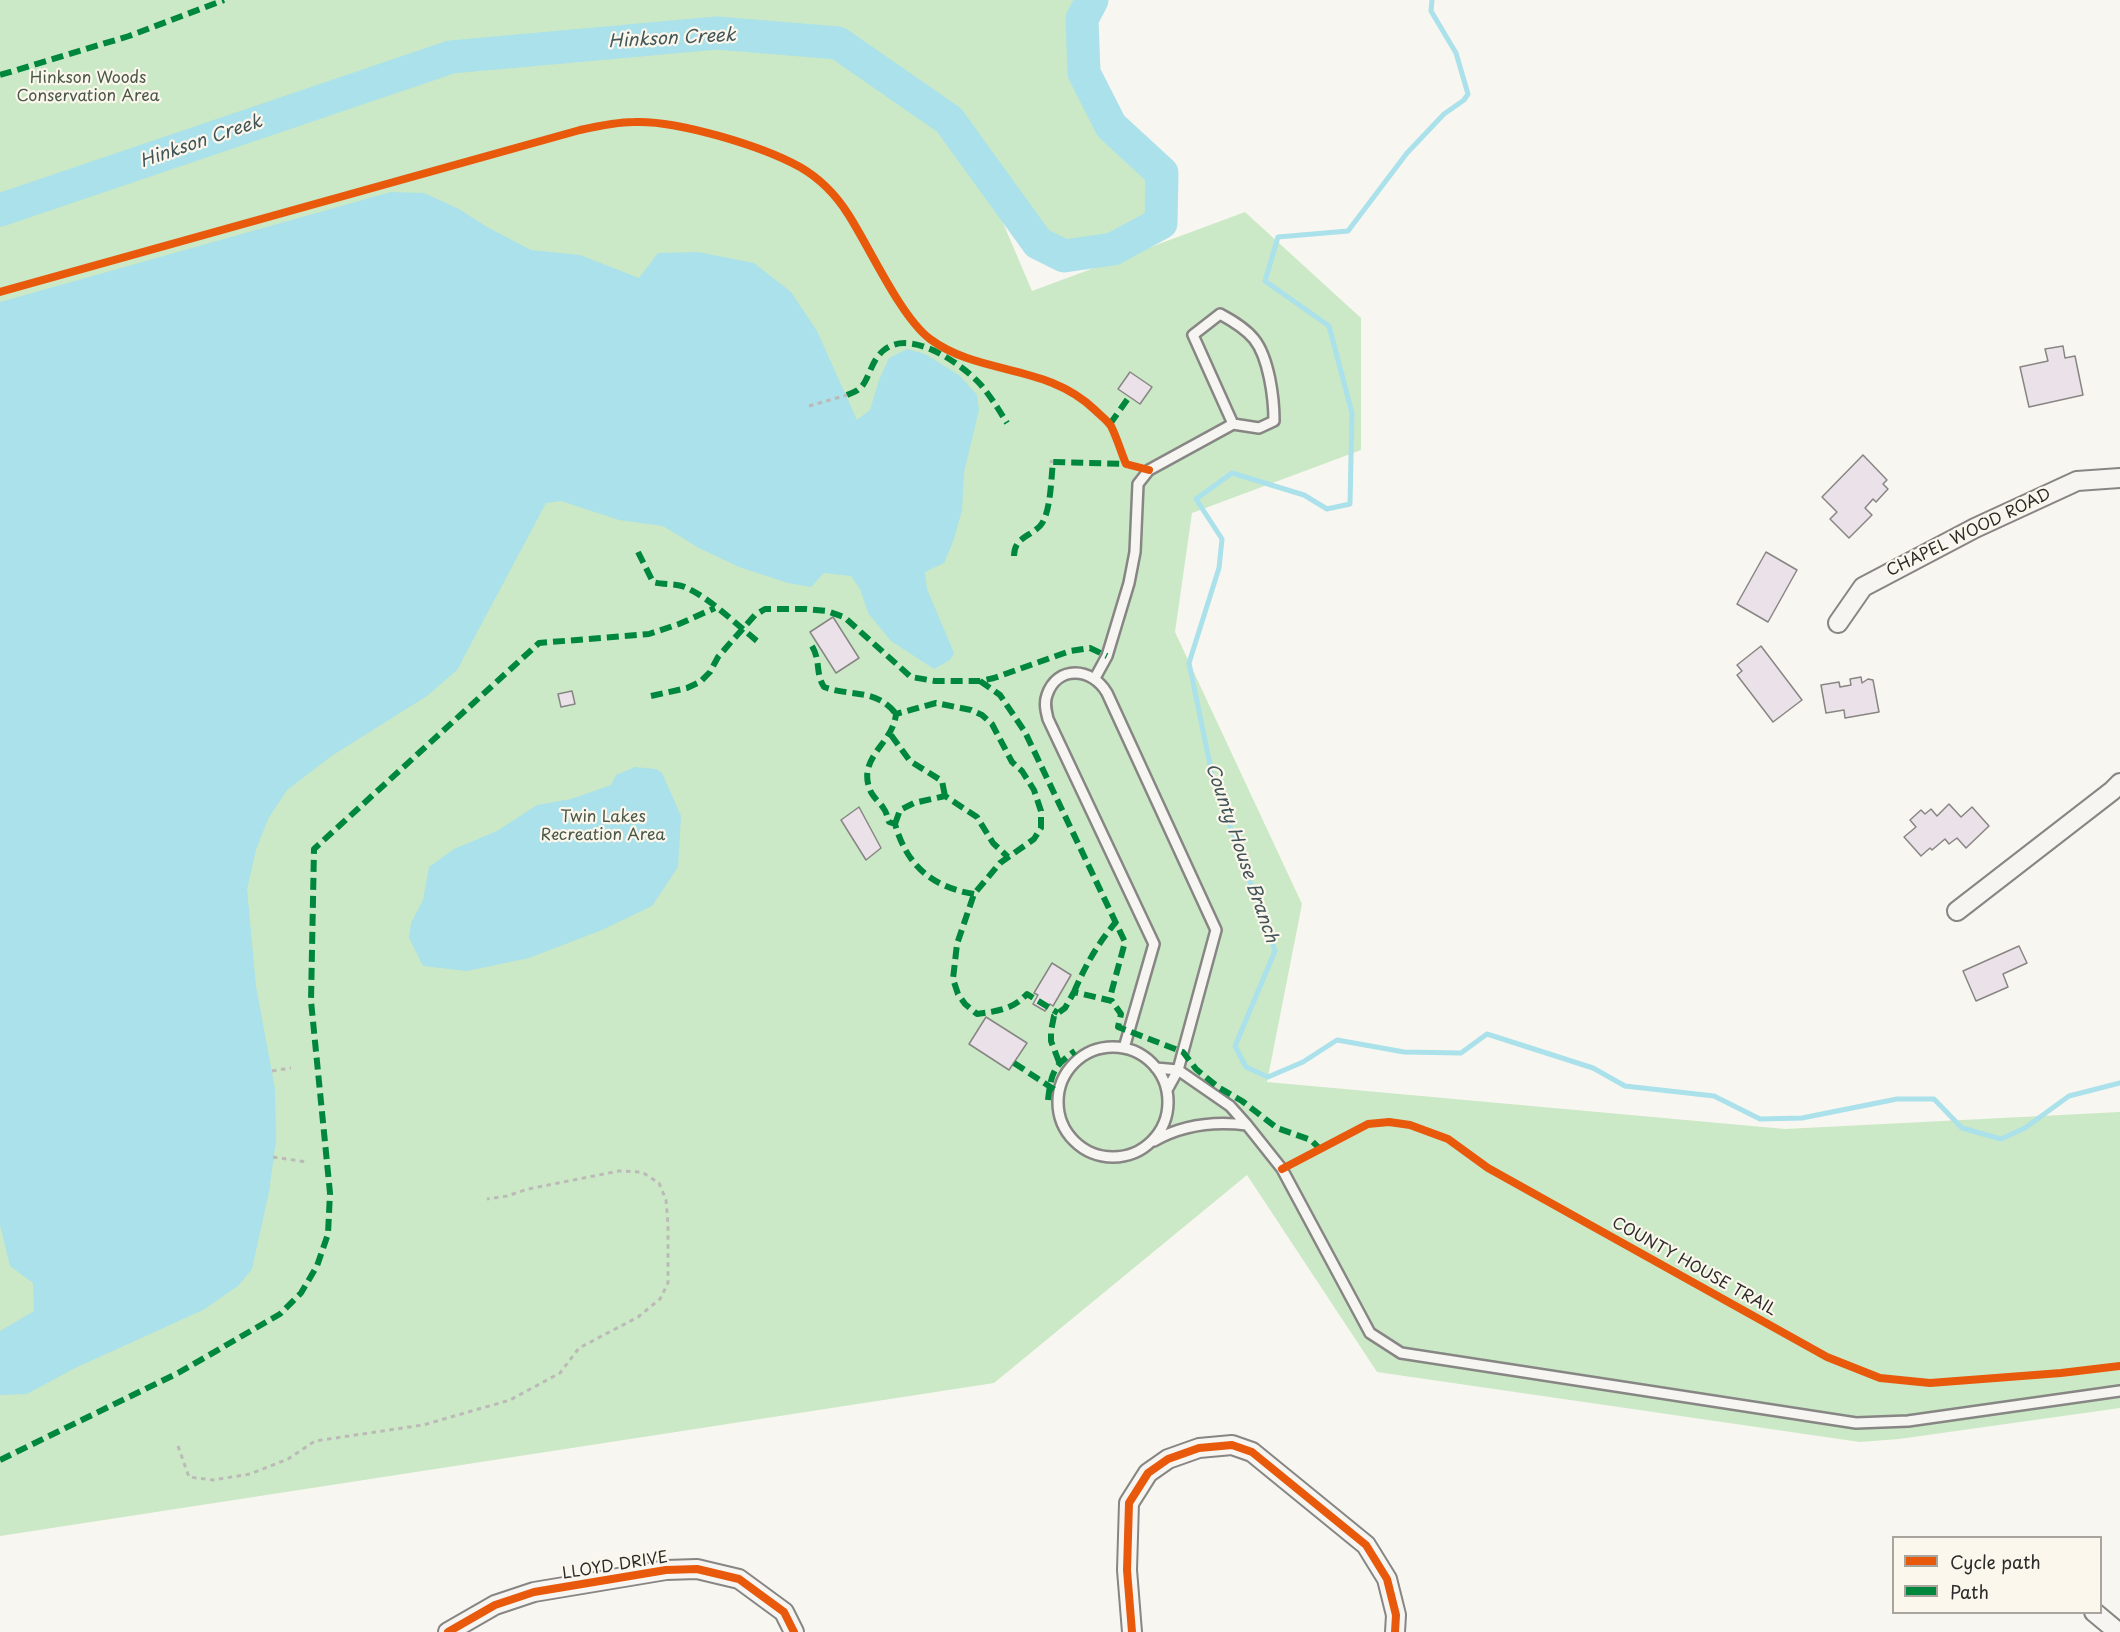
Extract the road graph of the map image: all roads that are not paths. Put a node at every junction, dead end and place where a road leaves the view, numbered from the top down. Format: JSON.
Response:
{"nodes":[{"id":1,"x":1233,"y":424,"type":"junction"},
{"id":2,"x":2120,"y":478,"type":"edge"},
{"id":3,"x":1838,"y":623,"type":"dead end"},
{"id":4,"x":1095,"y":678,"type":"junction"},
{"id":5,"x":2120,"y":783,"type":"edge"},
{"id":6,"x":1957,"y":911,"type":"dead end"},
{"id":7,"x":1124,"y":1048,"type":"junction"},
{"id":8,"x":1156,"y":1068,"type":"junction"},
{"id":9,"x":1178,"y":1070,"type":"junction"},
{"id":10,"x":1167,"y":1089,"type":"junction"},
{"id":11,"x":1247,"y":1125,"type":"junction"},
{"id":12,"x":1152,"y":1142,"type":"junction"},
{"id":13,"x":2120,"y":1391,"type":"edge"},
{"id":14,"x":2096,"y":1614,"type":"edge"},
{"id":15,"x":448,"y":1632,"type":"edge"},
{"id":16,"x":794,"y":1632,"type":"edge"},
{"id":17,"x":1132,"y":1632,"type":"edge"},
{"id":18,"x":1395,"y":1632,"type":"edge"},
{"id":19,"x":2118,"y":1632,"type":"edge"}],
"edges":[{"from":1,"to":1,"type":"lane"},
{"from":1,"to":4,"type":"lane"},
{"from":2,"to":3,"type":"street","name":"CHAPEL WOOD ROAD"},
{"from":4,"to":7,"type":"lane"},
{"from":4,"to":9,"type":"lane"},
{"from":5,"to":6,"type":"street"},
{"from":7,"to":8,"type":"lane"},
{"from":7,"to":12,"type":"lane"},
{"from":8,"to":9,"type":"lane"},
{"from":8,"to":10,"type":"lane"},
{"from":9,"to":10,"type":"lane"},
{"from":9,"to":11,"type":"lane"},
{"from":10,"to":12,"type":"lane"},
{"from":11,"to":12,"type":"lane"},
{"from":11,"to":13,"type":"lane"},
{"from":14,"to":19,"type":"street"},
{"from":15,"to":16,"type":"street","name":"LLOYD DRIVE"},
{"from":17,"to":18,"type":"street"}]}
